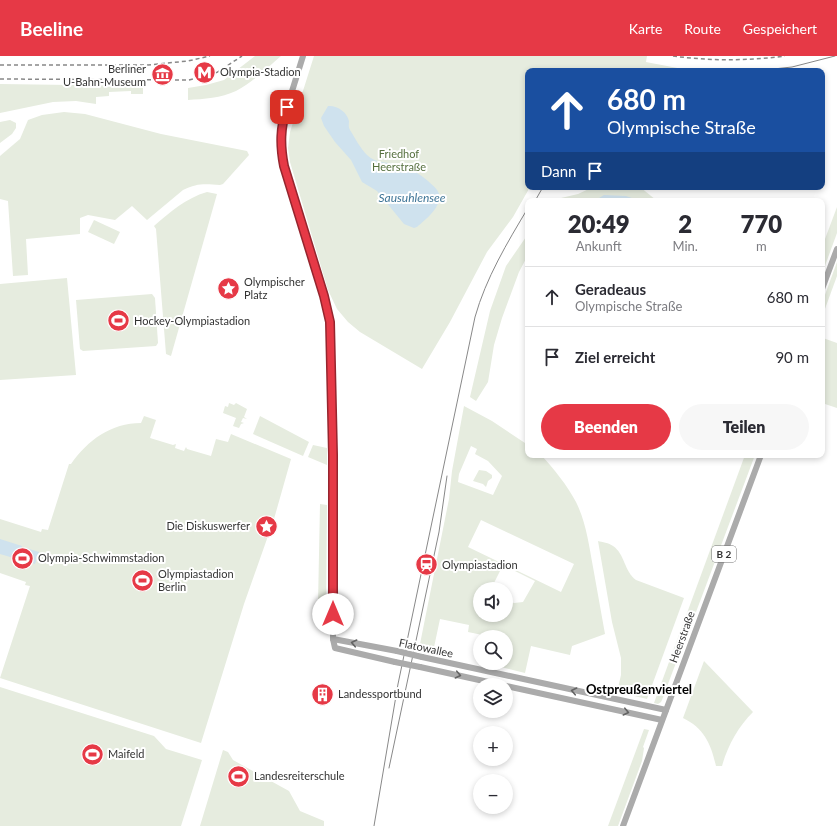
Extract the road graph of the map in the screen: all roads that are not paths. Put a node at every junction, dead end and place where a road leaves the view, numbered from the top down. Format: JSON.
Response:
{"nodes":[{"id":1,"x":303,"y":56,"type":"edge"},
{"id":2,"x":837,"y":249,"type":"edge"},
{"id":3,"x":825,"y":281,"type":"edge"},
{"id":4,"x":760,"y":458,"type":"edge"},
{"id":5,"x":333,"y":639,"type":"junction"},
{"id":6,"x":515,"y":678,"type":"junction"},
{"id":7,"x":473,"y":679,"type":"edge"},
{"id":8,"x":513,"y":681,"type":"edge"},
{"id":9,"x":513,"y":687,"type":"edge"},
{"id":10,"x":666,"y":710,"type":"junction"},
{"id":11,"x":662,"y":720,"type":"junction"},
{"id":12,"x":623,"y":826,"type":"edge"}],
"edges":[{"from":1,"to":5,"type":"main road"},
{"from":2,"to":3,"type":"main road"},
{"from":4,"to":10,"type":"main road","name":"Heerstraße","number":"B 2"},
{"from":6,"to":5,"type":"main road","name":"Flatowallee","one_way":true,"bridge":true},
{"from":5,"to":7,"type":"main road","name":"Flatowallee","one_way":true,"bridge":true},
{"from":6,"to":8,"type":"main road"},
{"from":10,"to":6,"type":"main road","name":"Flatowallee","one_way":true},
{"from":9,"to":11,"type":"main road","one_way":true},
{"from":10,"to":11,"type":"main road","name":"Heerstraße","number":"B 2"},
{"from":11,"to":12,"type":"main road","name":"Heerstraße","number":"B 2"}]}
